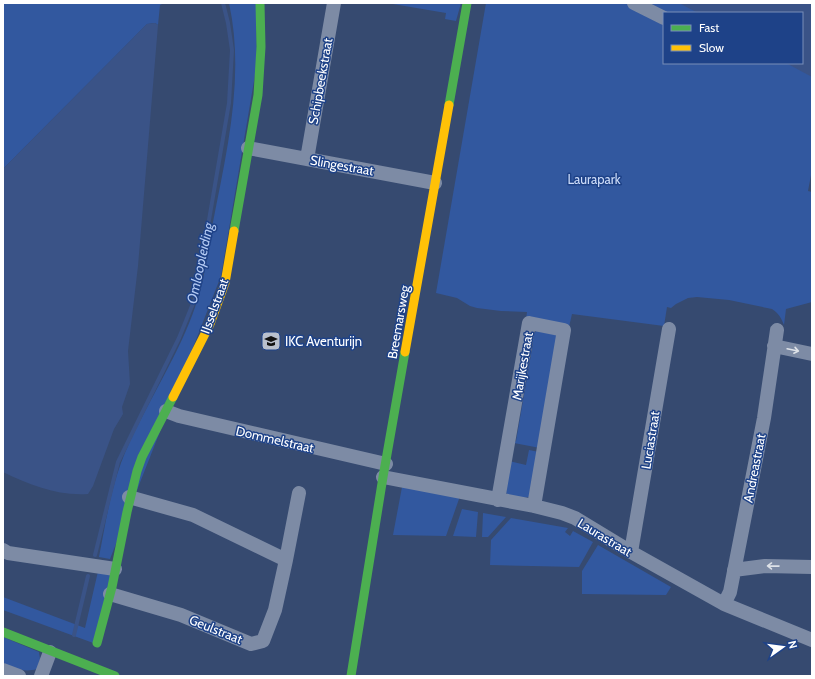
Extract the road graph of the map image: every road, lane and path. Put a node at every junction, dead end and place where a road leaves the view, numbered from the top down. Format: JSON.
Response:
{"nodes":[{"id":1,"x":260,"y":3,"type":"edge"},
{"id":2,"x":334,"y":3,"type":"edge"},
{"id":3,"x":467,"y":3,"type":"edge"},
{"id":4,"x":634,"y":3,"type":"edge"},
{"id":5,"x":663,"y":18,"type":"edge"},
{"id":6,"x":248,"y":148,"type":"junction"},
{"id":7,"x":307,"y":159,"type":"junction"},
{"id":8,"x":435,"y":183,"type":"junction"},
{"id":9,"x":668,"y":329,"type":"dead end"},
{"id":10,"x":777,"y":330,"type":"dead end"},
{"id":11,"x":774,"y":346,"type":"junction"},
{"id":12,"x":812,"y":354,"type":"edge"},
{"id":13,"x":166,"y":411,"type":"junction"},
{"id":14,"x":385,"y":471,"type":"junction"},
{"id":15,"x":299,"y":493,"type":"dead end"},
{"id":16,"x":130,"y":497,"type":"junction"},
{"id":17,"x":498,"y":500,"type":"junction"},
{"id":18,"x":534,"y":506,"type":"junction"},
{"id":19,"x":3,"y":550,"type":"edge"},
{"id":20,"x":631,"y":552,"type":"junction"},
{"id":21,"x":286,"y":560,"type":"junction"},
{"id":22,"x":812,"y":567,"type":"edge"},
{"id":23,"x":116,"y":569,"type":"junction"},
{"id":24,"x":734,"y":570,"type":"junction"},
{"id":25,"x":110,"y":594,"type":"junction"},
{"id":26,"x":724,"y":604,"type":"junction"},
{"id":27,"x":3,"y":632,"type":"edge"},
{"id":28,"x":812,"y":640,"type":"edge"},
{"id":29,"x":97,"y":643,"type":"dead end"},
{"id":30,"x":355,"y":646,"type":"junction"},
{"id":31,"x":50,"y":652,"type":"junction"},
{"id":32,"x":3,"y":670,"type":"edge"},
{"id":33,"x":19,"y":676,"type":"edge"},
{"id":34,"x":41,"y":676,"type":"edge"},
{"id":35,"x":115,"y":676,"type":"edge"},
{"id":36,"x":346,"y":676,"type":"edge"},
{"id":37,"x":351,"y":676,"type":"edge"}],
"edges":[{"from":1,"to":6,"type":"street","name":"IJsselstraat"},
{"from":2,"to":7,"type":"street","name":"Schipbeekstraat"},
{"from":3,"to":8,"type":"street","name":"Breemarsweg"},
{"from":4,"to":5,"type":"street"},
{"from":6,"to":7,"type":"street","name":"Slingestraat"},
{"from":6,"to":13,"type":"street","name":"IJsselstraat"},
{"from":7,"to":8,"type":"street","name":"Slingestraat"},
{"from":8,"to":14,"type":"street","name":"Breemarsweg"},
{"from":9,"to":20,"type":"street","name":"Luciastraat"},
{"from":10,"to":11,"type":"street","name":"Andreastraat"},
{"from":11,"to":12,"type":"street","one_way":true},
{"from":11,"to":24,"type":"street","name":"Andreastraat"},
{"from":13,"to":14,"type":"street","name":"Dommelstraat"},
{"from":13,"to":16,"type":"street","name":"IJsselstraat"},
{"from":14,"to":17,"type":"street","name":"Laurastraat"},
{"from":14,"to":30,"type":"street","name":"Breemarsweg"},
{"from":15,"to":21,"type":"street","name":"Geulstraat"},
{"from":16,"to":21,"type":"street"},
{"from":16,"to":23,"type":"street","name":"IJsselstraat"},
{"from":17,"to":18,"type":"street","name":"Laurastraat"},
{"from":17,"to":18,"type":"street","name":"Marijkestraat"},
{"from":18,"to":20,"type":"street","name":"Laurastraat"},
{"from":19,"to":23,"type":"street"},
{"from":20,"to":26,"type":"street","name":"Laurastraat"},
{"from":21,"to":25,"type":"street","name":"Geulstraat"},
{"from":22,"to":24,"type":"street","one_way":true},
{"from":23,"to":25,"type":"street","name":"IJsselstraat"},
{"from":24,"to":26,"type":"street","name":"Andreastraat"},
{"from":25,"to":29,"type":"street","name":"IJsselstraat"},
{"from":26,"to":28,"type":"street","name":"Laurastraat"},
{"from":27,"to":31,"type":"street"},
{"from":30,"to":36,"type":"street","name":"Breemarsweg"},
{"from":30,"to":37,"type":"street","name":"Breemarsweg"},
{"from":31,"to":34,"type":"street"},
{"from":31,"to":35,"type":"street"},
{"from":32,"to":33,"type":"street"}]}
